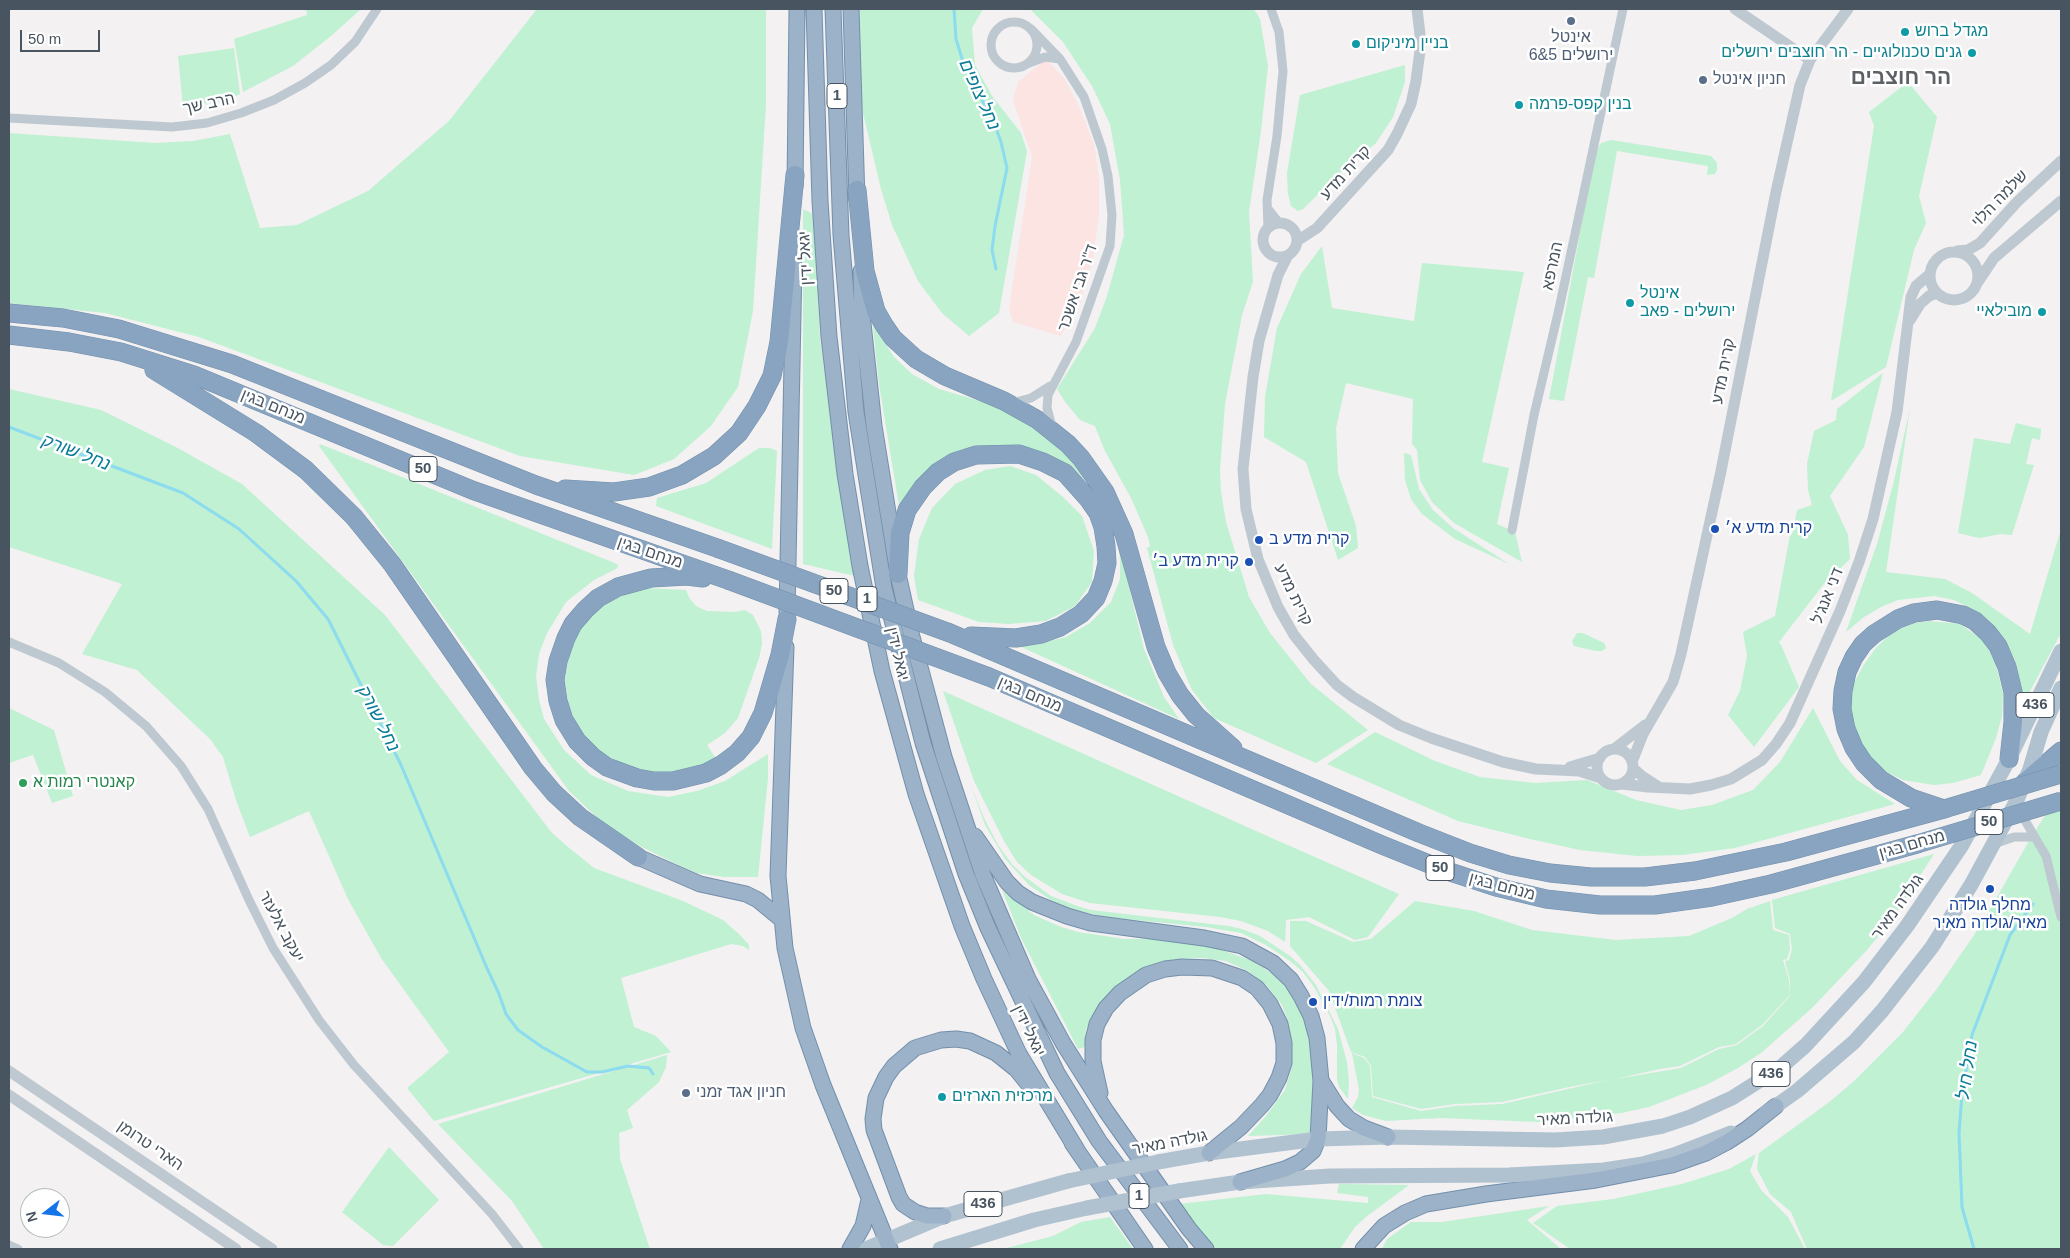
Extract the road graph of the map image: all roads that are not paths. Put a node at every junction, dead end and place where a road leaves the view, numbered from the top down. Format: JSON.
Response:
{"nodes":[{"id":1,"x":376,"y":9,"type":"edge"},
{"id":2,"x":797,"y":9,"type":"edge"},
{"id":3,"x":814,"y":9,"type":"edge"},
{"id":4,"x":833,"y":9,"type":"edge"},
{"id":5,"x":851,"y":9,"type":"edge"},
{"id":6,"x":1271,"y":9,"type":"edge"},
{"id":7,"x":1417,"y":9,"type":"edge"},
{"id":8,"x":1623,"y":9,"type":"edge"},
{"id":9,"x":1735,"y":9,"type":"edge"},
{"id":10,"x":1848,"y":9,"type":"edge"},
{"id":11,"x":1031,"y":29,"type":"junction"},
{"id":12,"x":1060,"y":59,"type":"junction"},
{"id":13,"x":1810,"y":60,"type":"junction"},
{"id":14,"x":1029,"y":63,"type":"junction"},
{"id":15,"x":9,"y":118,"type":"edge"},
{"id":16,"x":2061,"y":161,"type":"edge"},
{"id":17,"x":795,"y":175,"type":"junction"},
{"id":18,"x":857,"y":190,"type":"junction"},
{"id":19,"x":2061,"y":201,"type":"edge"},
{"id":20,"x":1267,"y":205,"type":"junction"},
{"id":21,"x":1279,"y":223,"type":"junction"},
{"id":22,"x":1268,"y":228,"type":"junction"},
{"id":23,"x":1296,"y":236,"type":"junction"},
{"id":24,"x":1957,"y":252,"type":"junction"},
{"id":25,"x":1288,"y":255,"type":"junction"},
{"id":26,"x":1274,"y":256,"type":"junction"},
{"id":27,"x":1930,"y":274,"type":"junction"},
{"id":28,"x":1278,"y":275,"type":"junction"},
{"id":29,"x":1976,"y":286,"type":"junction"},
{"id":30,"x":1937,"y":293,"type":"junction"},
{"id":31,"x":9,"y":313,"type":"edge"},
{"id":32,"x":1908,"y":324,"type":"junction"},
{"id":33,"x":9,"y":335,"type":"edge"},
{"id":34,"x":121,"y":352,"type":"junction"},
{"id":35,"x":1054,"y":382,"type":"junction"},
{"id":36,"x":1004,"y":401,"type":"junction"},
{"id":37,"x":1058,"y":435,"type":"junction"},
{"id":38,"x":536,"y":485,"type":"junction"},
{"id":39,"x":1512,"y":530,"type":"dead end"},
{"id":40,"x":898,"y":574,"type":"junction"},
{"id":41,"x":728,"y":580,"type":"junction"},
{"id":42,"x":787,"y":619,"type":"junction"},
{"id":43,"x":9,"y":642,"type":"edge"},
{"id":44,"x":982,"y":642,"type":"junction"},
{"id":45,"x":2061,"y":651,"type":"edge"},
{"id":46,"x":2061,"y":688,"type":"edge"},
{"id":47,"x":1653,"y":716,"type":"junction"},
{"id":48,"x":1614,"y":749,"type":"junction"},
{"id":49,"x":2061,"y":751,"type":"edge"},
{"id":50,"x":1600,"y":758,"type":"junction"},
{"id":51,"x":2009,"y":759,"type":"junction"},
{"id":52,"x":1632,"y":765,"type":"junction"},
{"id":53,"x":1553,"y":770,"type":"junction"},
{"id":54,"x":1279,"y":774,"type":"junction"},
{"id":55,"x":2061,"y":774,"type":"edge"},
{"id":56,"x":1601,"y":778,"type":"junction"},
{"id":57,"x":2025,"y":782,"type":"junction"},
{"id":58,"x":1622,"y":784,"type":"junction"},
{"id":59,"x":1661,"y":788,"type":"junction"},
{"id":60,"x":2061,"y":801,"type":"edge"},
{"id":61,"x":2016,"y":802,"type":"junction"},
{"id":62,"x":1944,"y":809,"type":"junction"},
{"id":63,"x":964,"y":820,"type":"junction"},
{"id":64,"x":2035,"y":837,"type":"junction"},
{"id":65,"x":1994,"y":844,"type":"junction"},
{"id":66,"x":638,"y":857,"type":"joint"},
{"id":67,"x":2061,"y":917,"type":"edge"},
{"id":68,"x":781,"y":919,"type":"junction"},
{"id":69,"x":9,"y":1071,"type":"edge"},
{"id":70,"x":1321,"y":1081,"type":"junction"},
{"id":71,"x":9,"y":1095,"type":"edge"},
{"id":72,"x":1776,"y":1106,"type":"junction"},
{"id":73,"x":1106,"y":1111,"type":"junction"},
{"id":74,"x":1388,"y":1137,"type":"junction"},
{"id":75,"x":1318,"y":1139,"type":"junction"},
{"id":76,"x":1077,"y":1150,"type":"junction"},
{"id":77,"x":1209,"y":1152,"type":"junction"},
{"id":78,"x":1240,"y":1182,"type":"junction"},
{"id":79,"x":869,"y":1200,"type":"junction"},
{"id":80,"x":944,"y":1216,"type":"junction"},
{"id":81,"x":9,"y":1245,"type":"edge"},
{"id":82,"x":887,"y":1245,"type":"edge"},
{"id":83,"x":18,"y":1249,"type":"edge"},
{"id":84,"x":236,"y":1249,"type":"edge"},
{"id":85,"x":272,"y":1249,"type":"edge"},
{"id":86,"x":519,"y":1249,"type":"edge"},
{"id":87,"x":850,"y":1249,"type":"edge"},
{"id":88,"x":866,"y":1249,"type":"edge"},
{"id":89,"x":940,"y":1249,"type":"edge"},
{"id":90,"x":1145,"y":1249,"type":"edge"},
{"id":91,"x":1180,"y":1249,"type":"edge"},
{"id":92,"x":1206,"y":1249,"type":"edge"},
{"id":93,"x":1363,"y":1249,"type":"edge"}],
"edges":[{"from":1,"to":15,"type":"street","name":"הרב שך"},
{"from":2,"to":17,"type":"highway"},
{"from":3,"to":76,"type":"highway","name":"יגאל ידין","number":"1"},
{"from":4,"to":91,"type":"highway","name":"יגאל ידין","number":"1"},
{"from":5,"to":18,"type":"highway"},
{"from":6,"to":20,"type":"street"},
{"from":7,"to":23,"type":"street","name":"קרית מדע"},
{"from":8,"to":39,"type":"street","name":"המרפא"},
{"from":9,"to":13,"type":"street"},
{"from":10,"to":13,"type":"street","name":"קרית מדע"},
{"from":11,"to":12,"type":"street","name":"ד\"ר גבי אשכר"},
{"from":11,"to":14,"type":"street"},
{"from":11,"to":14,"type":"street"},
{"from":12,"to":14,"type":"street"},
{"from":12,"to":35,"type":"street","name":"ד\"ר גבי אשכר"},
{"from":13,"to":47,"type":"street","name":"קרית מדע"},
{"from":16,"to":24,"type":"street","name":"שלמה הלוי"},
{"from":17,"to":38,"type":"highway"},
{"from":17,"to":42,"type":"highway"},
{"from":18,"to":36,"type":"highway"},
{"from":18,"to":40,"type":"highway"},
{"from":19,"to":29,"type":"street"},
{"from":20,"to":21,"type":"street"},
{"from":20,"to":22,"type":"street"},
{"from":21,"to":22,"type":"street"},
{"from":21,"to":23,"type":"street"},
{"from":22,"to":26,"type":"street"},
{"from":23,"to":25,"type":"street"},
{"from":24,"to":27,"type":"street"},
{"from":24,"to":29,"type":"street"},
{"from":25,"to":26,"type":"street"},
{"from":25,"to":28,"type":"street","name":"קרית מדע"},
{"from":26,"to":28,"type":"street","name":"קרית מדע"},
{"from":27,"to":30,"type":"street"},
{"from":27,"to":32,"type":"street","name":"דני אנג'ל"},
{"from":28,"to":53,"type":"street","name":"קרית מדע"},
{"from":29,"to":30,"type":"street"},
{"from":30,"to":32,"type":"street","name":"דני אנג'ל"},
{"from":31,"to":38,"type":"highway","name":"מנחם בגין","number":"50"},
{"from":32,"to":59,"type":"street","name":"דני אנג'ל"},
{"from":33,"to":34,"type":"highway","name":"מנחם בגין","number":"50"},
{"from":34,"to":41,"type":"highway","name":"מנחם בגין","number":"50"},
{"from":34,"to":66,"type":"highway"},
{"from":35,"to":36,"type":"street","name":"ד\"ר גבי אשכר"},
{"from":35,"to":37,"type":"street","name":"ד\"ר גבי אשכר"},
{"from":36,"to":37,"type":"highway"},
{"from":37,"to":54,"type":"highway"},
{"from":38,"to":44,"type":"highway","name":"מנחם בגין","number":"50","bridge":true},
{"from":40,"to":44,"type":"highway"},
{"from":40,"to":63,"type":"highway"},
{"from":41,"to":42,"type":"highway"},
{"from":41,"to":60,"type":"highway","name":"מנחם בגין","number":"50","bridge":true},
{"from":42,"to":68,"type":"highway"},
{"from":43,"to":86,"type":"street","name":"יעקב אלעזר"},
{"from":44,"to":54,"type":"highway","name":"מנחם בגין","number":"50"},
{"from":45,"to":51,"type":"main road","name":"גולדה מאיר","number":"436"},
{"from":46,"to":57,"type":"main road","number":"436"},
{"from":47,"to":48,"type":"street","name":"קרית מדע"},
{"from":47,"to":52,"type":"street","name":"קרית מדע"},
{"from":48,"to":50,"type":"street"},
{"from":48,"to":52,"type":"street"},
{"from":49,"to":57,"type":"highway"},
{"from":50,"to":53,"type":"street","name":"קרית מדע"},
{"from":50,"to":56,"type":"street"},
{"from":51,"to":62,"type":"highway"},
{"from":51,"to":74,"type":"main road","name":"גולדה מאיר","number":"436"},
{"from":52,"to":58,"type":"street"},
{"from":52,"to":59,"type":"street"},
{"from":53,"to":56,"type":"street","name":"קרית מדע"},
{"from":54,"to":62,"type":"highway","name":"מנחם בגין","number":"50"},
{"from":55,"to":62,"type":"highway","name":"מנחם בגין","number":"50","bridge":true},
{"from":56,"to":58,"type":"street"},
{"from":57,"to":61,"type":"main road","number":"436"},
{"from":58,"to":59,"type":"street","name":"דני אנג'ל"},
{"from":61,"to":64,"type":"street"},
{"from":61,"to":65,"type":"main road","number":"436"},
{"from":63,"to":70,"type":"highway"},
{"from":63,"to":73,"type":"highway"},
{"from":64,"to":65,"type":"street"},
{"from":64,"to":67,"type":"street"},
{"from":65,"to":72,"type":"main road","number":"436"},
{"from":66,"to":68,"type":"highway"},
{"from":68,"to":79,"type":"highway"},
{"from":69,"to":85,"type":"street","name":"הארי טרומן"},
{"from":70,"to":74,"type":"highway"},
{"from":70,"to":75,"type":"highway"},
{"from":71,"to":84,"type":"street"},
{"from":72,"to":78,"type":"main road","number":"436"},
{"from":72,"to":93,"type":"highway"},
{"from":73,"to":77,"type":"highway"},
{"from":73,"to":92,"type":"highway"},
{"from":74,"to":75,"type":"main road","name":"גולדה מאיר","number":"436"},
{"from":75,"to":77,"type":"main road","name":"גולדה מאיר","number":"436"},
{"from":75,"to":78,"type":"highway"},
{"from":76,"to":80,"type":"highway"},
{"from":76,"to":90,"type":"highway","number":"1"},
{"from":77,"to":80,"type":"main road","name":"גולדה מאיר","number":"436","bridge":true},
{"from":78,"to":89,"type":"main road","number":"436","bridge":true},
{"from":79,"to":82,"type":"highway"},
{"from":79,"to":87,"type":"highway"},
{"from":80,"to":82,"type":"main road","name":"גולדה מאיר","number":"436"},
{"from":81,"to":83,"type":"street"},
{"from":82,"to":88,"type":"main road","name":"גולדה מאיר","number":"436"}]}
